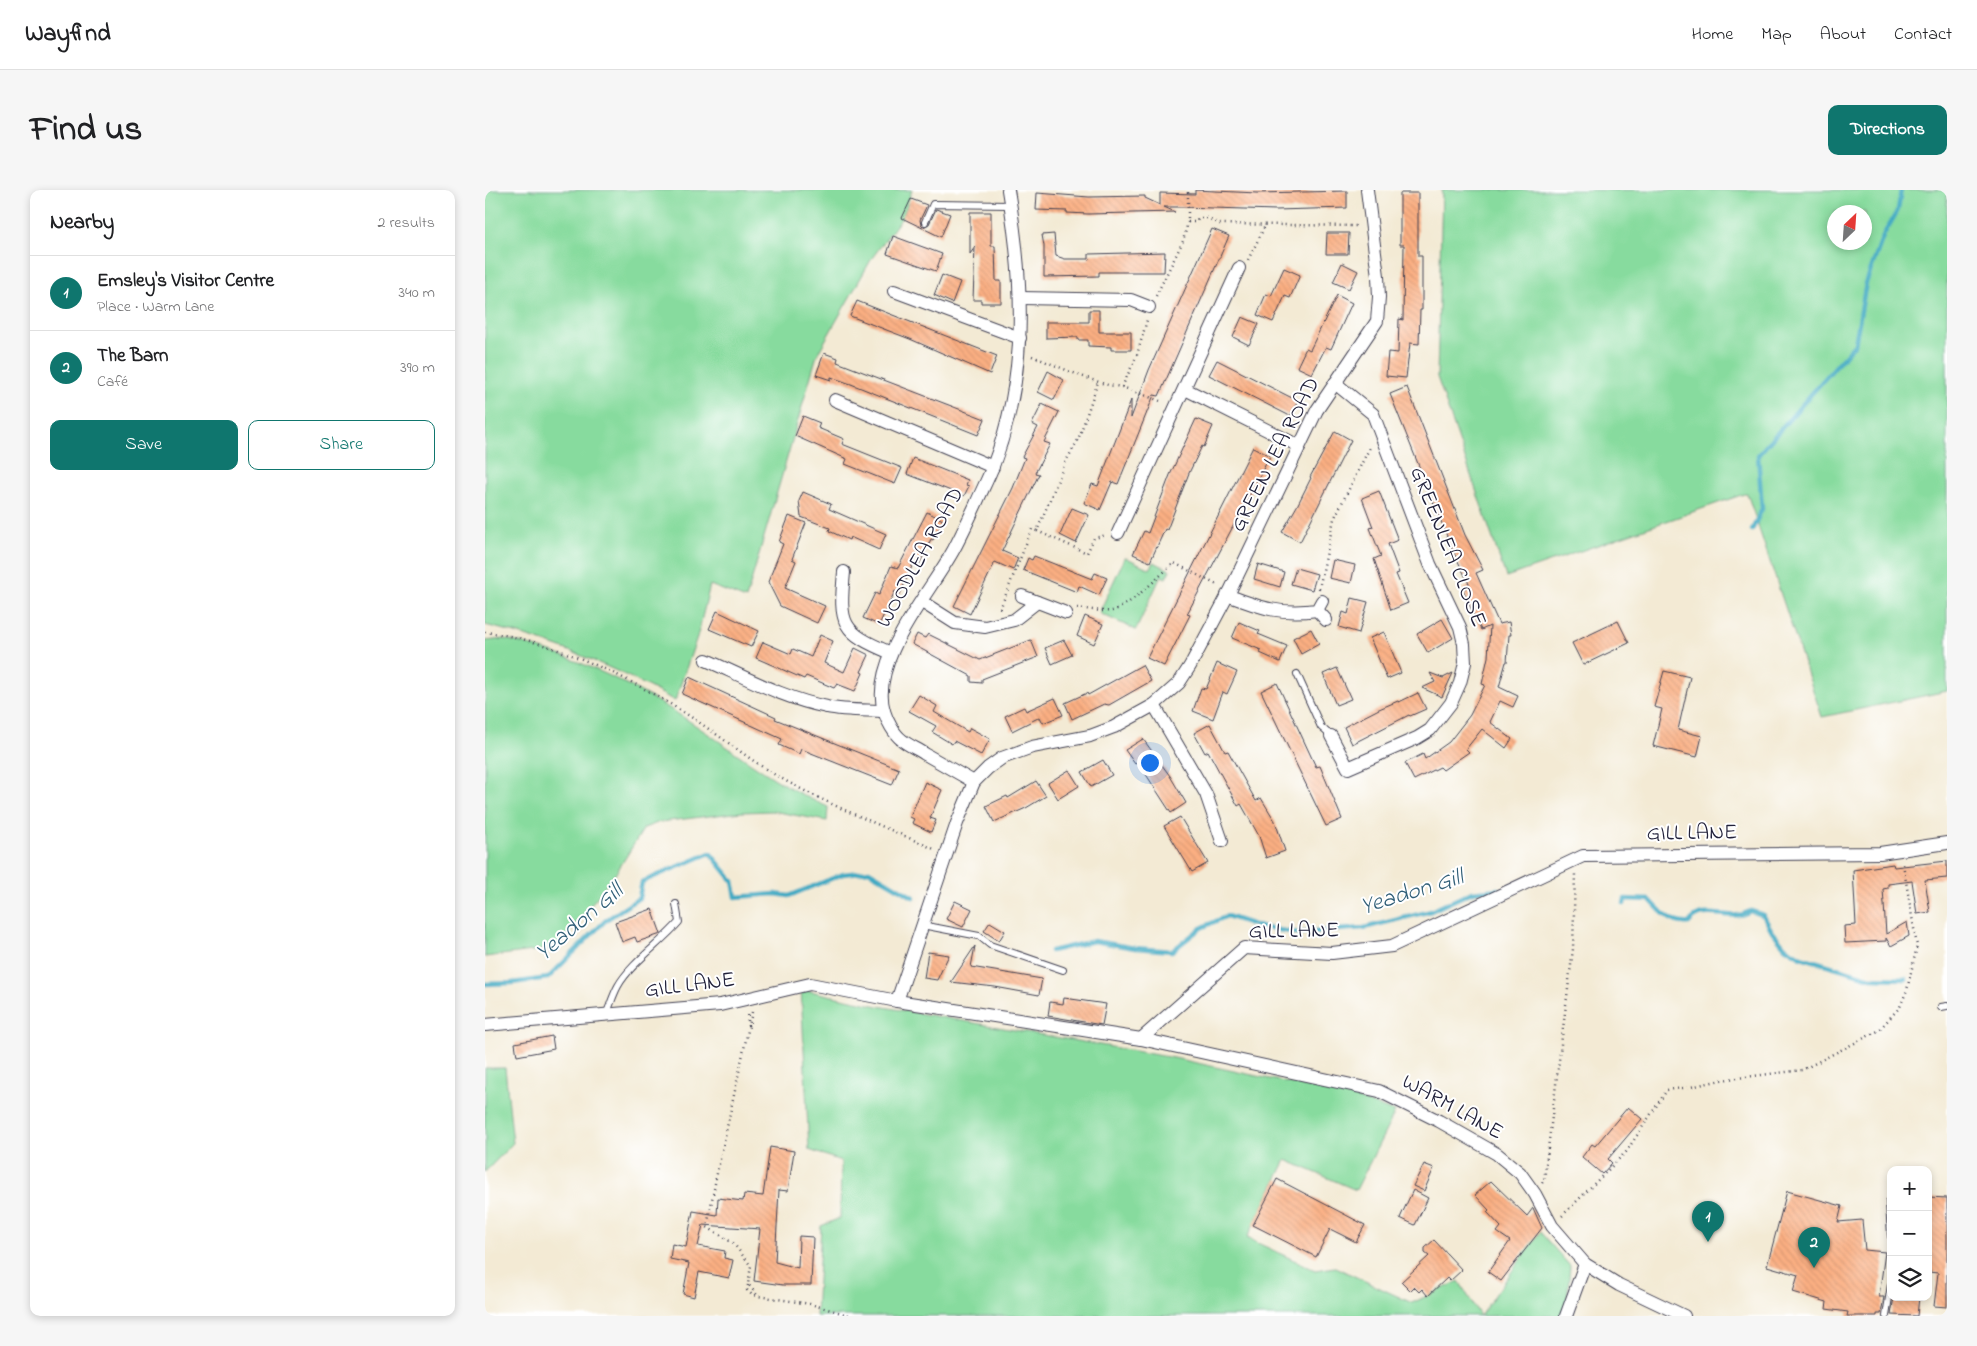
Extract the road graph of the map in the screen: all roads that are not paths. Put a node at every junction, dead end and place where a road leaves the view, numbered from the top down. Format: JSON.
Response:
{"nodes":[{"id":1,"x":1007,"y":190,"type":"edge"},
{"id":2,"x":1367,"y":190,"type":"edge"},
{"id":3,"x":1010,"y":205,"type":"junction"},
{"id":4,"x":925,"y":222,"type":"dead end"},
{"id":5,"x":1239,"y":268,"type":"road end"},
{"id":6,"x":894,"y":291,"type":"dead end"},
{"id":7,"x":1021,"y":298,"type":"junction"},
{"id":8,"x":1149,"y":307,"type":"road end"},
{"id":9,"x":1019,"y":344,"type":"junction"},
{"id":10,"x":1335,"y":384,"type":"junction"},
{"id":11,"x":1185,"y":388,"type":"junction"},
{"id":12,"x":835,"y":400,"type":"dead end"},
{"id":13,"x":1299,"y":446,"type":"junction"},
{"id":14,"x":993,"y":467,"type":"junction"},
{"id":15,"x":1118,"y":533,"type":"dead end"},
{"id":16,"x":844,"y":572,"type":"dead end"},
{"id":17,"x":1228,"y":593,"type":"junction"},
{"id":18,"x":1022,"y":596,"type":"dead end"},
{"id":19,"x":922,"y":602,"type":"junction"},
{"id":20,"x":1037,"y":602,"type":"junction"},
{"id":21,"x":1066,"y":613,"type":"road end"},
{"id":22,"x":1326,"y":620,"type":"dead end"},
{"id":23,"x":891,"y":653,"type":"junction"},
{"id":24,"x":706,"y":660,"type":"dead end"},
{"id":25,"x":1297,"y":674,"type":"dead end"},
{"id":26,"x":1154,"y":705,"type":"junction"},
{"id":27,"x":885,"y":711,"type":"junction"},
{"id":28,"x":1331,"y":736,"type":"joint"},
{"id":29,"x":974,"y":782,"type":"junction"},
{"id":30,"x":1222,"y":841,"type":"dead end"},
{"id":31,"x":1947,"y":843,"type":"edge"},
{"id":32,"x":676,"y":904,"type":"dead end"},
{"id":33,"x":922,"y":925,"type":"junction"},
{"id":34,"x":1063,"y":970,"type":"dead end"},
{"id":35,"x":897,"y":1001,"type":"junction"},
{"id":36,"x":606,"y":1015,"type":"junction"},
{"id":37,"x":485,"y":1025,"type":"edge"},
{"id":38,"x":1141,"y":1039,"type":"junction"},
{"id":39,"x":1585,"y":1264,"type":"junction"},
{"id":40,"x":1888,"y":1301,"type":"edge"},
{"id":41,"x":1566,"y":1316,"type":"edge"},
{"id":42,"x":1684,"y":1316,"type":"edge"},
{"id":43,"x":1886,"y":1316,"type":"edge"}],
"edges":[{"from":1,"to":3,"type":"street","name":"WOODLEA ROAD"},
{"from":2,"to":10,"type":"street","name":"GREEN LEA ROAD"},
{"from":3,"to":4,"type":"lane"},
{"from":3,"to":7,"type":"street","name":"WOODLEA ROAD"},
{"from":5,"to":11,"type":"street"},
{"from":6,"to":9,"type":"street"},
{"from":7,"to":8,"type":"street"},
{"from":7,"to":9,"type":"street","name":"WOODLEA ROAD"},
{"from":9,"to":14,"type":"street","name":"WOODLEA ROAD"},
{"from":10,"to":13,"type":"street","name":"GREEN LEA ROAD"},
{"from":10,"to":28,"type":"street","name":"GREENLEA CLOSE"},
{"from":11,"to":13,"type":"street"},
{"from":11,"to":15,"type":"street"},
{"from":12,"to":14,"type":"street"},
{"from":13,"to":17,"type":"street","name":"GREEN LEA ROAD"},
{"from":14,"to":19,"type":"street","name":"WOODLEA ROAD"},
{"from":16,"to":23,"type":"street"},
{"from":17,"to":22,"type":"street"},
{"from":17,"to":26,"type":"street","name":"GREEN LEA ROAD"},
{"from":18,"to":20,"type":"street"},
{"from":19,"to":20,"type":"street"},
{"from":19,"to":23,"type":"street","name":"WOODLEA ROAD"},
{"from":20,"to":21,"type":"street"},
{"from":23,"to":27,"type":"street","name":"WOODLEA ROAD"},
{"from":24,"to":27,"type":"street"},
{"from":25,"to":28,"type":"lane"},
{"from":26,"to":29,"type":"street","name":"GREEN LEA ROAD"},
{"from":26,"to":30,"type":"street"},
{"from":27,"to":29,"type":"street","name":"WOODLEA ROAD"},
{"from":29,"to":33,"type":"street","name":"GREEN LEA ROAD"},
{"from":31,"to":38,"type":"street","name":"GILL LANE"},
{"from":32,"to":36,"type":"lane"},
{"from":33,"to":34,"type":"lane"},
{"from":33,"to":35,"type":"street"},
{"from":35,"to":36,"type":"street","name":"GILL LANE"},
{"from":35,"to":38,"type":"street","name":"GILL LANE"},
{"from":36,"to":37,"type":"street","name":"GILL LANE"},
{"from":38,"to":39,"type":"street","name":"WARM LANE"},
{"from":39,"to":41,"type":"street"},
{"from":39,"to":42,"type":"street","name":"WARM LANE"},
{"from":40,"to":43,"type":"lane"}]}
